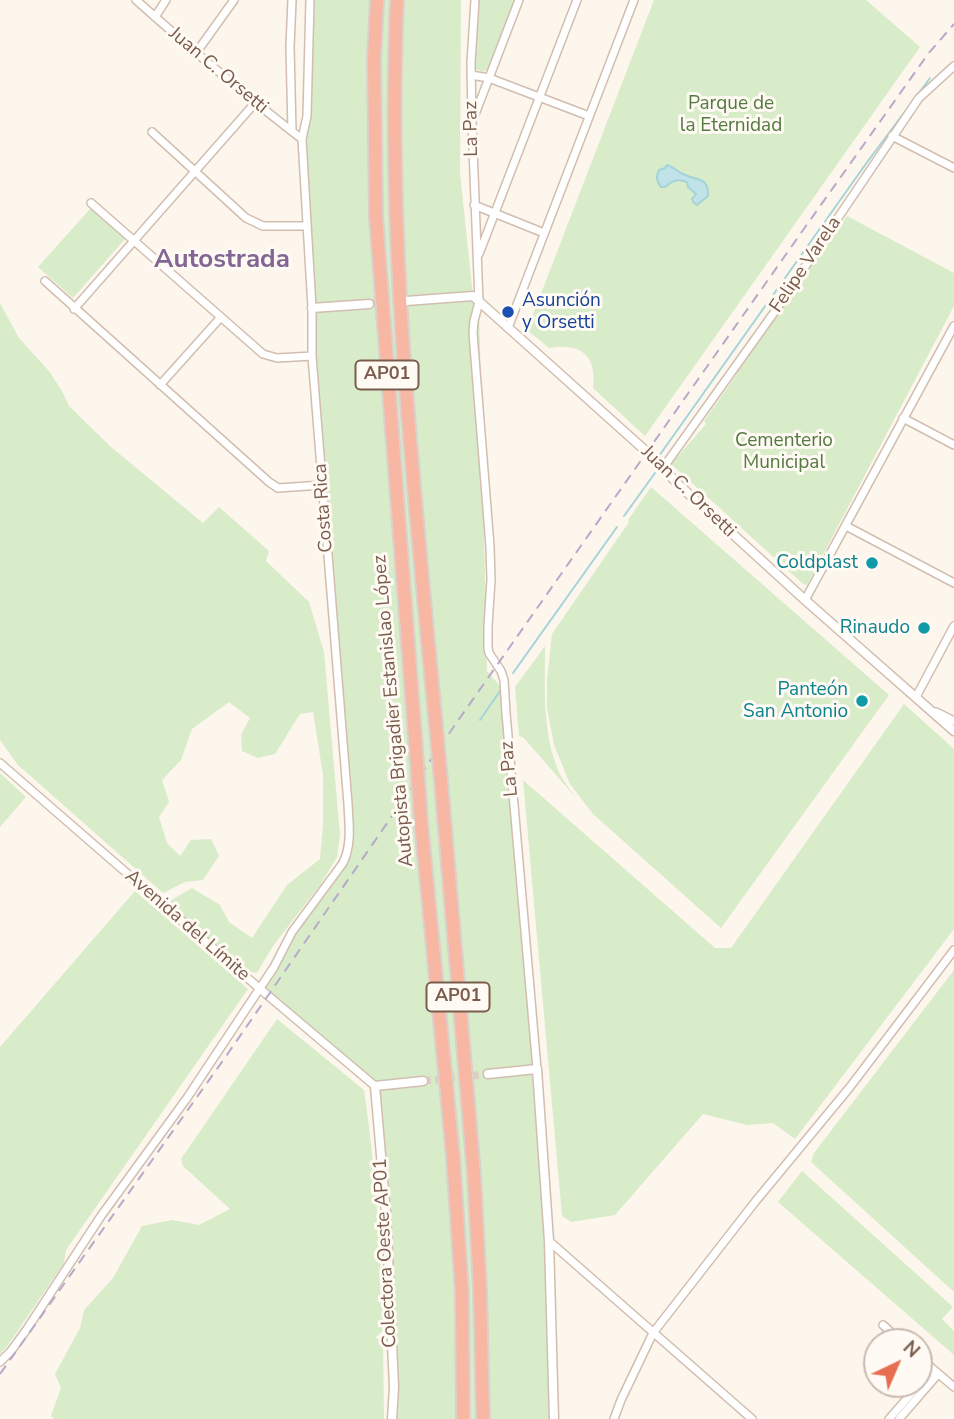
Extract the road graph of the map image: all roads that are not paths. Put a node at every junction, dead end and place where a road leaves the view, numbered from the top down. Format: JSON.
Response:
{"nodes":[{"id":1,"x":136,"y":0,"type":"edge"},
{"id":2,"x":166,"y":0,"type":"edge"},
{"id":3,"x":234,"y":0,"type":"edge"},
{"id":4,"x":292,"y":0,"type":"edge"},
{"id":5,"x":310,"y":0,"type":"edge"},
{"id":6,"x":377,"y":0,"type":"edge"},
{"id":7,"x":397,"y":0,"type":"edge"},
{"id":8,"x":475,"y":0,"type":"edge"},
{"id":9,"x":519,"y":0,"type":"edge"},
{"id":10,"x":577,"y":0,"type":"edge"},
{"id":11,"x":634,"y":0,"type":"edge"},
{"id":12,"x":155,"y":17,"type":"junction"},
{"id":13,"x":196,"y":53,"type":"junction"},
{"id":14,"x":954,"y":66,"type":"edge"},
{"id":15,"x":471,"y":75,"type":"junction"},
{"id":16,"x":489,"y":78,"type":"junction"},
{"id":17,"x":539,"y":97,"type":"junction"},
{"id":18,"x":256,"y":103,"type":"junction"},
{"id":19,"x":589,"y":116,"type":"junction"},
{"id":20,"x":472,"y":121,"type":"junction"},
{"id":21,"x":292,"y":131,"type":"junction"},
{"id":22,"x":152,"y":132,"type":"dead end"},
{"id":23,"x":892,"y":136,"type":"junction"},
{"id":24,"x":302,"y":139,"type":"junction"},
{"id":25,"x":954,"y":169,"type":"edge"},
{"id":26,"x":194,"y":171,"type":"junction"},
{"id":27,"x":91,"y":203,"type":"dead end"},
{"id":28,"x":474,"y":205,"type":"junction"},
{"id":29,"x":495,"y":213,"type":"junction"},
{"id":30,"x":306,"y":226,"type":"junction"},
{"id":31,"x":544,"y":233,"type":"junction"},
{"id":32,"x":134,"y":241,"type":"junction"},
{"id":33,"x":477,"y":259,"type":"junction"},
{"id":34,"x":45,"y":281,"type":"dead end"},
{"id":35,"x":406,"y":301,"type":"tunnel mouth"},
{"id":36,"x":479,"y":302,"type":"junction"},
{"id":37,"x":369,"y":304,"type":"tunnel mouth"},
{"id":38,"x":312,"y":308,"type":"junction"},
{"id":39,"x":74,"y":309,"type":"junction"},
{"id":40,"x":221,"y":317,"type":"junction"},
{"id":41,"x":954,"y":326,"type":"edge"},
{"id":42,"x":508,"y":328,"type":"junction"},
{"id":43,"x":312,"y":356,"type":"junction"},
{"id":44,"x":160,"y":385,"type":"junction"},
{"id":45,"x":903,"y":418,"type":"junction"},
{"id":46,"x":954,"y":445,"type":"edge"},
{"id":47,"x":663,"y":468,"type":"junction"},
{"id":48,"x":322,"y":485,"type":"junction"},
{"id":49,"x":846,"y":526,"type":"junction"},
{"id":50,"x":954,"y":583,"type":"edge"},
{"id":51,"x":805,"y":600,"type":"junction"},
{"id":52,"x":954,"y":626,"type":"edge"},
{"id":53,"x":916,"y":697,"type":"junction"},
{"id":54,"x":929,"y":709,"type":"junction"},
{"id":55,"x":954,"y":721,"type":"edge"},
{"id":56,"x":954,"y":731,"type":"edge"},
{"id":57,"x":0,"y":763,"type":"edge"},
{"id":58,"x":954,"y":950,"type":"edge"},
{"id":59,"x":259,"y":988,"type":"junction"},
{"id":60,"x":537,"y":1069,"type":"junction"},
{"id":61,"x":488,"y":1074,"type":"tunnel mouth"},
{"id":62,"x":424,"y":1081,"type":"tunnel mouth"},
{"id":63,"x":375,"y":1086,"type":"junction"},
{"id":64,"x":550,"y":1241,"type":"junction"},
{"id":65,"x":883,"y":1325,"type":"dead end"},
{"id":66,"x":886,"y":1328,"type":"edge"},
{"id":67,"x":653,"y":1333,"type":"junction"},
{"id":68,"x":0,"y":1362,"type":"edge"},
{"id":69,"x":933,"y":1369,"type":"edge"},
{"id":70,"x":936,"y":1371,"type":"junction"},
{"id":71,"x":954,"y":1387,"type":"edge"},
{"id":72,"x":392,"y":1419,"type":"edge"},
{"id":73,"x":463,"y":1419,"type":"edge"},
{"id":74,"x":482,"y":1419,"type":"edge"},
{"id":75,"x":554,"y":1419,"type":"edge"},
{"id":76,"x":614,"y":1419,"type":"edge"},
{"id":77,"x":752,"y":1419,"type":"edge"},
{"id":78,"x":889,"y":1419,"type":"edge"},
{"id":79,"x":899,"y":1419,"type":"edge"}],
"edges":[{"from":1,"to":12,"type":"street","name":"Juan C. Orsetti"},
{"from":2,"to":12,"type":"street"},
{"from":3,"to":13,"type":"street"},
{"from":4,"to":21,"type":"street"},
{"from":5,"to":24,"type":"street","name":"Costa Rica"},
{"from":6,"to":73,"type":"highway","name":"Autopista Brigadier Estanislao López","number":"AP01","bridge":true},
{"from":7,"to":74,"type":"highway","name":"Autopista Brigadier Estanislao López","number":"AP01","bridge":true},
{"from":8,"to":15,"type":"street","name":"La Paz"},
{"from":9,"to":16,"type":"street"},
{"from":10,"to":17,"type":"street"},
{"from":11,"to":19,"type":"street"},
{"from":12,"to":13,"type":"street","name":"Juan C. Orsetti"},
{"from":13,"to":18,"type":"street","name":"Juan C. Orsetti"},
{"from":14,"to":23,"type":"street","name":"Felipe Varela"},
{"from":15,"to":16,"type":"street"},
{"from":15,"to":20,"type":"street","name":"La Paz"},
{"from":16,"to":17,"type":"street"},
{"from":16,"to":20,"type":"street"},
{"from":17,"to":19,"type":"street"},
{"from":17,"to":29,"type":"street"},
{"from":18,"to":21,"type":"street","name":"Juan C. Orsetti"},
{"from":18,"to":26,"type":"street"},
{"from":19,"to":31,"type":"street"},
{"from":20,"to":28,"type":"street","name":"La Paz"},
{"from":21,"to":24,"type":"street","name":"Juan C. Orsetti"},
{"from":22,"to":26,"type":"street"},
{"from":23,"to":25,"type":"street"},
{"from":23,"to":47,"type":"street","name":"Felipe Varela"},
{"from":24,"to":30,"type":"street","name":"Costa Rica"},
{"from":26,"to":30,"type":"street"},
{"from":26,"to":32,"type":"street"},
{"from":27,"to":32,"type":"street"},
{"from":28,"to":29,"type":"street"},
{"from":28,"to":33,"type":"street","name":"La Paz"},
{"from":29,"to":31,"type":"street"},
{"from":29,"to":33,"type":"street"},
{"from":30,"to":38,"type":"street","name":"Costa Rica"},
{"from":31,"to":42,"type":"street"},
{"from":32,"to":39,"type":"street"},
{"from":32,"to":40,"type":"street"},
{"from":33,"to":36,"type":"street","name":"La Paz"},
{"from":34,"to":39,"type":"street"},
{"from":35,"to":36,"type":"street"},
{"from":36,"to":42,"type":"street","name":"Juan C. Orsetti"},
{"from":36,"to":60,"type":"street","name":"La Paz"},
{"from":37,"to":38,"type":"street"},
{"from":38,"to":43,"type":"street","name":"Costa Rica"},
{"from":39,"to":44,"type":"street"},
{"from":40,"to":43,"type":"street"},
{"from":40,"to":44,"type":"street"},
{"from":41,"to":45,"type":"street"},
{"from":42,"to":47,"type":"street","name":"Juan C. Orsetti"},
{"from":43,"to":48,"type":"street","name":"Costa Rica"},
{"from":44,"to":48,"type":"street"},
{"from":45,"to":46,"type":"street"},
{"from":45,"to":49,"type":"street"},
{"from":47,"to":51,"type":"street","name":"Juan C. Orsetti"},
{"from":48,"to":59,"type":"street","name":"Costa Rica"},
{"from":49,"to":50,"type":"street"},
{"from":49,"to":51,"type":"street"},
{"from":51,"to":53,"type":"street","name":"Juan C. Orsetti"},
{"from":52,"to":53,"type":"street"},
{"from":53,"to":54,"type":"street","name":"Juan C. Orsetti"},
{"from":54,"to":55,"type":"street"},
{"from":54,"to":56,"type":"street","name":"Juan C. Orsetti"},
{"from":57,"to":59,"type":"street","name":"Avenida del Límite"},
{"from":58,"to":67,"type":"street"},
{"from":59,"to":63,"type":"street","name":"Avenida del Límite"},
{"from":59,"to":68,"type":"street","name":"Costa Rica"},
{"from":60,"to":61,"type":"street"},
{"from":60,"to":64,"type":"street","name":"La Paz"},
{"from":62,"to":63,"type":"street"},
{"from":63,"to":72,"type":"street","name":"Colectora Oeste AP01"},
{"from":64,"to":67,"type":"street"},
{"from":64,"to":75,"type":"street","name":"La Paz"},
{"from":65,"to":66,"type":"street"},
{"from":67,"to":76,"type":"street"},
{"from":67,"to":77,"type":"street"},
{"from":69,"to":70,"type":"street"},
{"from":70,"to":71,"type":"street"},
{"from":70,"to":78,"type":"street"},
{"from":70,"to":79,"type":"street"}]}
